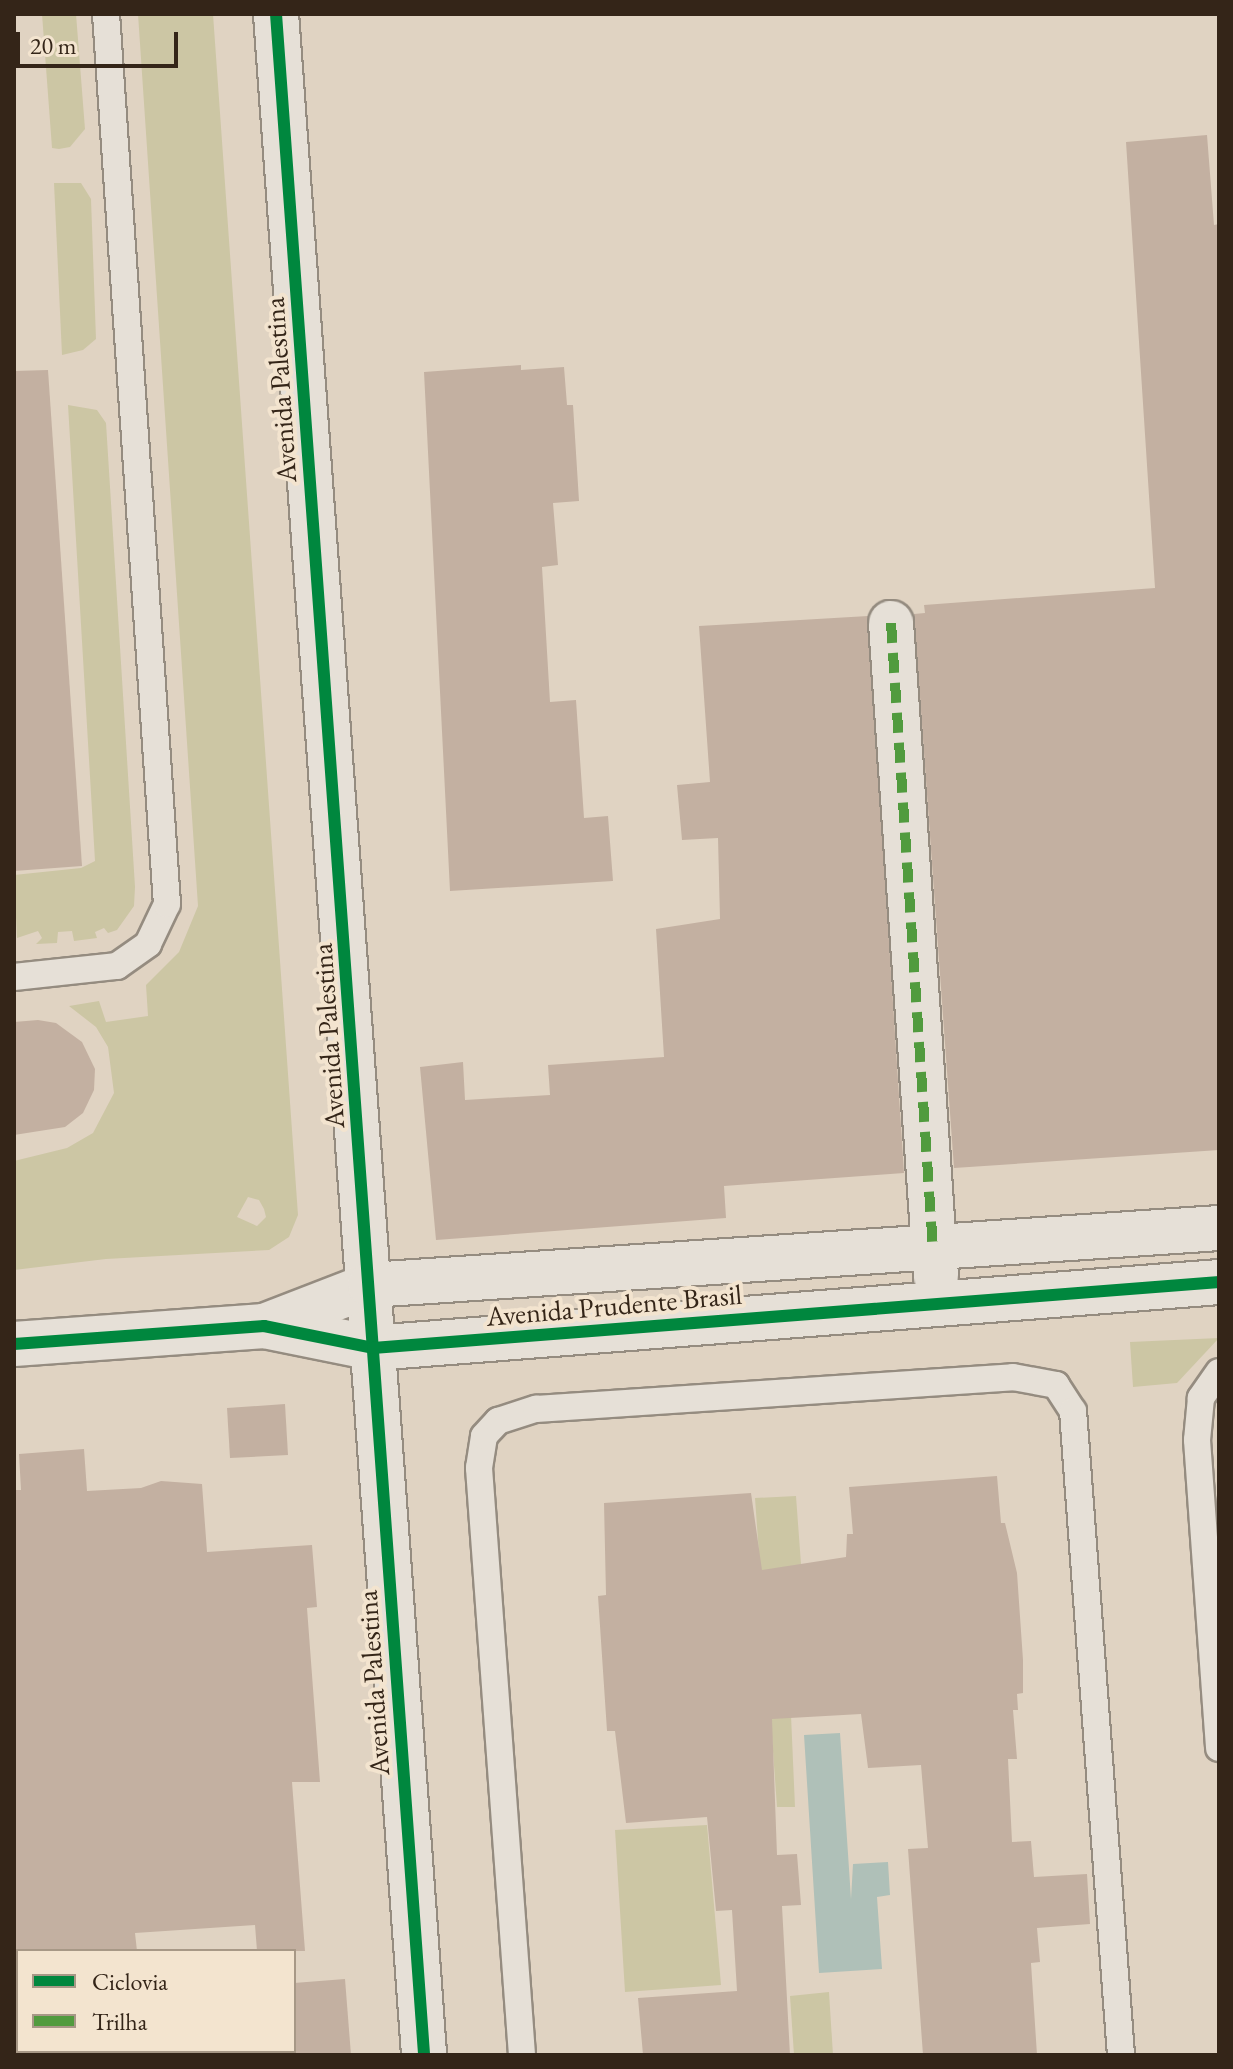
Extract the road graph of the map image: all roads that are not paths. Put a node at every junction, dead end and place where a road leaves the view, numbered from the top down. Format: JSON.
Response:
{"nodes":[{"id":1,"x":106,"y":14,"type":"edge"},
{"id":2,"x":276,"y":14,"type":"edge"},
{"id":3,"x":891,"y":623,"type":"dead end"},
{"id":4,"x":14,"y":977,"type":"edge"},
{"id":5,"x":1219,"y":1228,"type":"edge"},
{"id":6,"x":933,"y":1248,"type":"junction"},
{"id":7,"x":1219,"y":1282,"type":"edge"},
{"id":8,"x":370,"y":1285,"type":"junction"},
{"id":9,"x":938,"y":1303,"type":"junction"},
{"id":10,"x":264,"y":1326,"type":"junction"},
{"id":11,"x":14,"y":1344,"type":"edge"},
{"id":12,"x":373,"y":1348,"type":"junction"},
{"id":13,"x":1219,"y":1372,"type":"edge"},
{"id":14,"x":1219,"y":1748,"type":"edge"},
{"id":15,"x":424,"y":2055,"type":"edge"},
{"id":16,"x":522,"y":2055,"type":"edge"},
{"id":17,"x":1121,"y":2055,"type":"edge"}],
"edges":[{"from":1,"to":4,"type":"lane"},
{"from":2,"to":8,"type":"street","name":"Avenida Palestina"},
{"from":3,"to":6,"type":"street"},
{"from":5,"to":6,"type":"street","name":"Avenida Prudente Brasil"},
{"from":6,"to":8,"type":"street","name":"Avenida Prudente Brasil"},
{"from":6,"to":9,"type":"street"},
{"from":7,"to":9,"type":"street","name":"Avenida Prudente Brasil"},
{"from":8,"to":10,"type":"street","name":"Avenida Prudente Brasil"},
{"from":8,"to":12,"type":"street","name":"Avenida Palestina"},
{"from":9,"to":12,"type":"street","name":"Avenida Prudente Brasil"},
{"from":10,"to":11,"type":"street","name":"Avenida Prudente Brasil"},
{"from":10,"to":12,"type":"street","name":"Avenida Prudente Brasil"},
{"from":12,"to":15,"type":"street","name":"Avenida Palestina"},
{"from":13,"to":14,"type":"lane"},
{"from":16,"to":17,"type":"lane"}]}
